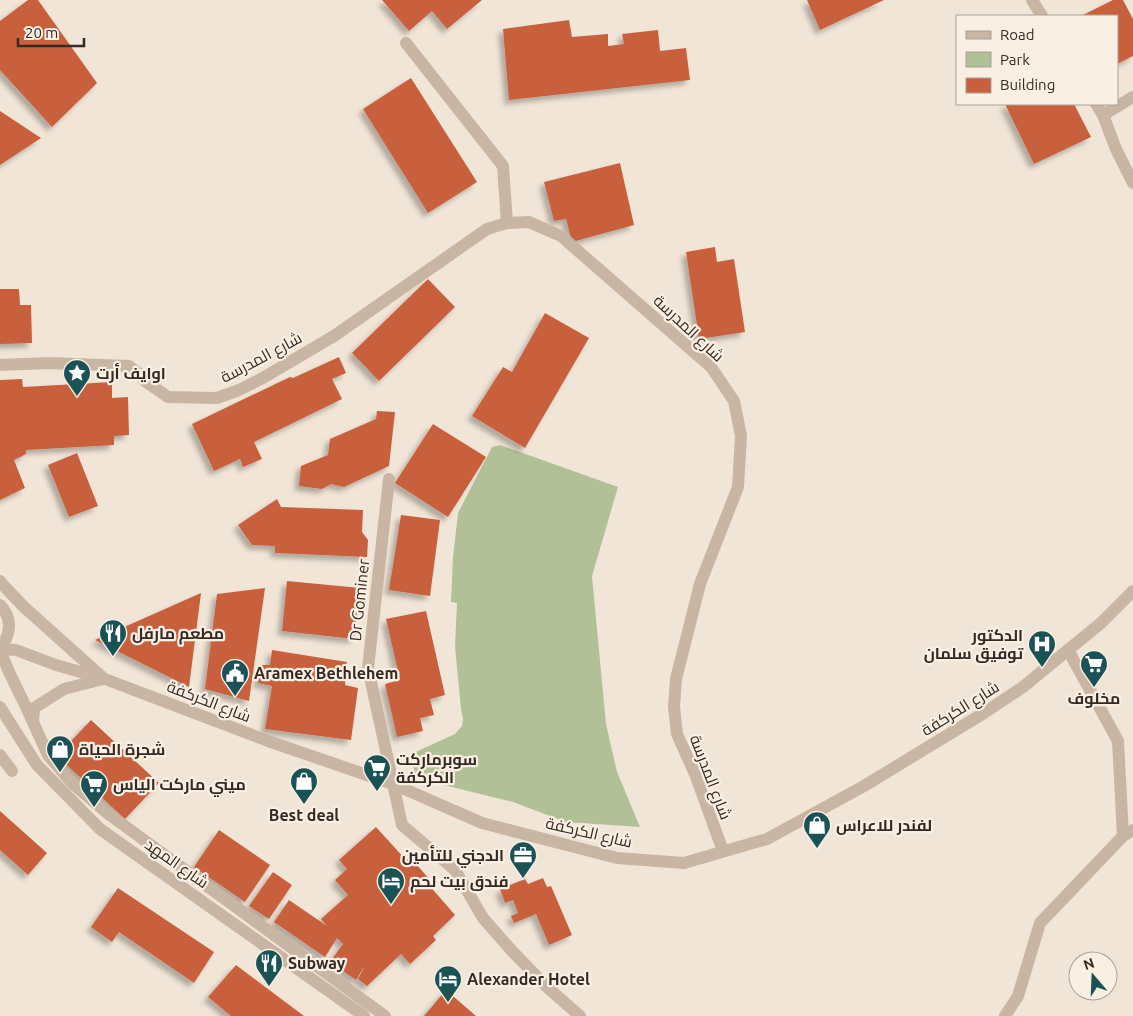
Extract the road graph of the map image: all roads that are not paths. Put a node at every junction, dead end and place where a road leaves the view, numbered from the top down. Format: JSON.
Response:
{"nodes":[{"id":1,"x":1032,"y":0,"type":"edge"},
{"id":2,"x":1041,"y":15,"type":"edge"},
{"id":3,"x":406,"y":43,"type":"dead end"},
{"id":4,"x":1133,"y":97,"type":"edge"},
{"id":5,"x":1118,"y":102,"type":"edge"},
{"id":6,"x":1099,"y":109,"type":"edge"},
{"id":7,"x":1133,"y":183,"type":"edge"},
{"id":8,"x":507,"y":223,"type":"junction"},
{"id":9,"x":0,"y":366,"type":"edge"},
{"id":10,"x":389,"y":478,"type":"dead end"},
{"id":11,"x":0,"y":581,"type":"edge"},
{"id":12,"x":1133,"y":591,"type":"edge"},
{"id":13,"x":1,"y":605,"type":"edge"},
{"id":14,"x":39,"y":620,"type":"junction"},
{"id":15,"x":0,"y":649,"type":"edge"},
{"id":16,"x":1068,"y":650,"type":"junction"},
{"id":17,"x":105,"y":679,"type":"junction"},
{"id":18,"x":0,"y":707,"type":"edge"},
{"id":19,"x":33,"y":722,"type":"junction"},
{"id":20,"x":0,"y":755,"type":"edge"},
{"id":21,"x":12,"y":771,"type":"dead end"},
{"id":22,"x":393,"y":784,"type":"junction"},
{"id":23,"x":1128,"y":833,"type":"edge"},
{"id":24,"x":723,"y":851,"type":"junction"},
{"id":25,"x":364,"y":1016,"type":"edge"},
{"id":26,"x":385,"y":1016,"type":"edge"},
{"id":27,"x":580,"y":1016,"type":"edge"},
{"id":28,"x":1005,"y":1016,"type":"edge"}],
"edges":[{"from":1,"to":2,"type":"street"},
{"from":3,"to":8,"type":"street"},
{"from":4,"to":5,"type":"street"},
{"from":6,"to":7,"type":"street"},
{"from":8,"to":9,"type":"street","name":"شارع المدرسة"},
{"from":8,"to":24,"type":"street","name":"شارع المدرسة"},
{"from":10,"to":22,"type":"street","name":"Dr Gominer"},
{"from":11,"to":14,"type":"street"},
{"from":12,"to":16,"type":"street","name":"شارع الكركفة"},
{"from":13,"to":14,"type":"street"},
{"from":13,"to":15,"type":"street"},
{"from":14,"to":17,"type":"street"},
{"from":15,"to":17,"type":"street","name":"شارع الكركفة"},
{"from":15,"to":19,"type":"street","name":"شارع المهد"},
{"from":16,"to":23,"type":"street"},
{"from":16,"to":24,"type":"street","name":"شارع الكركفة"},
{"from":17,"to":19,"type":"street"},
{"from":17,"to":22,"type":"street","name":"شارع الكركفة"},
{"from":18,"to":25,"type":"street","name":"شارع المهد"},
{"from":19,"to":26,"type":"street","name":"شارع المهد"},
{"from":20,"to":21,"type":"street"},
{"from":22,"to":24,"type":"street","name":"شارع الكركفة"},
{"from":22,"to":27,"type":"street","name":"Dr Gominer"},
{"from":23,"to":28,"type":"street"}]}
